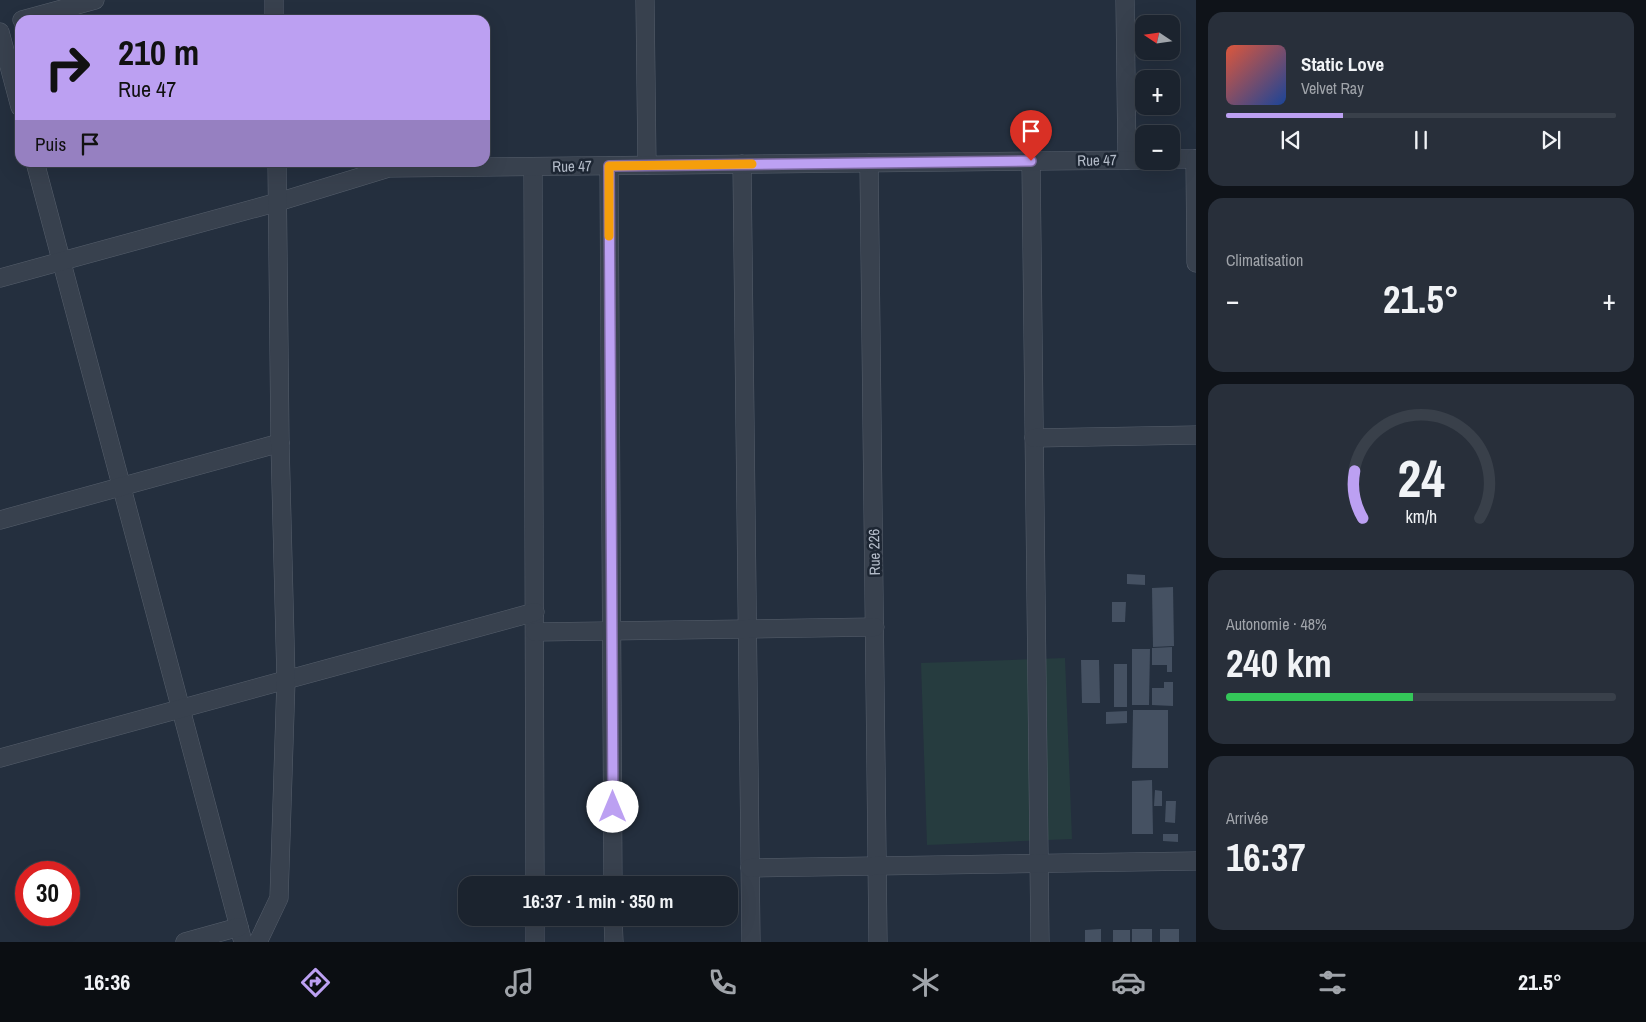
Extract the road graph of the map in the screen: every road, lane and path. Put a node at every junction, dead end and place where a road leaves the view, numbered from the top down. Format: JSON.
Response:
{"nodes":[{"id":1,"x":95,"y":0,"type":"edge"},
{"id":2,"x":274,"y":0,"type":"edge"},
{"id":3,"x":645,"y":0,"type":"edge"},
{"id":4,"x":1125,"y":0,"type":"edge"},
{"id":5,"x":40,"y":15,"type":"edge"},
{"id":6,"x":274,"y":15,"type":"edge"},
{"id":7,"x":15,"y":22,"type":"edge"},
{"id":8,"x":0,"y":26,"type":"edge"},
{"id":9,"x":0,"y":32,"type":"edge"},
{"id":10,"x":15,"y":88,"type":"edge"},
{"id":11,"x":1135,"y":145,"type":"edge"},
{"id":12,"x":1180,"y":159,"type":"edge"},
{"id":13,"x":1195,"y":159,"type":"edge"},
{"id":14,"x":1135,"y":160,"type":"edge"},
{"id":15,"x":1031,"y":161,"type":"junction"},
{"id":16,"x":869,"y":163,"type":"junction"},
{"id":17,"x":742,"y":164,"type":"junction"},
{"id":18,"x":646,"y":165,"type":"junction"},
{"id":19,"x":533,"y":166,"type":"junction"},
{"id":20,"x":609,"y":166,"type":"junction"},
{"id":21,"x":36,"y":167,"type":"edge"},
{"id":22,"x":277,"y":167,"type":"edge"},
{"id":23,"x":462,"y":167,"type":"edge"},
{"id":24,"x":490,"y":167,"type":"edge"},
{"id":25,"x":278,"y":202,"type":"junction"},
{"id":26,"x":61,"y":261,"type":"junction"},
{"id":27,"x":1196,"y":263,"type":"edge"},
{"id":28,"x":0,"y":278,"type":"edge"},
{"id":29,"x":1196,"y":435,"type":"edge"},
{"id":30,"x":1034,"y":438,"type":"junction"},
{"id":31,"x":280,"y":443,"type":"junction"},
{"id":32,"x":122,"y":487,"type":"junction"},
{"id":33,"x":0,"y":520,"type":"edge"},
{"id":34,"x":535,"y":612,"type":"junction"},
{"id":35,"x":875,"y":627,"type":"junction"},
{"id":36,"x":748,"y":629,"type":"junction"},
{"id":37,"x":535,"y":632,"type":"junction"},
{"id":38,"x":612,"y":632,"type":"junction"},
{"id":39,"x":286,"y":680,"type":"junction"},
{"id":40,"x":181,"y":709,"type":"junction"},
{"id":41,"x":0,"y":758,"type":"edge"},
{"id":42,"x":1196,"y":861,"type":"edge"},
{"id":43,"x":1039,"y":863,"type":"junction"},
{"id":44,"x":878,"y":866,"type":"junction"},
{"id":45,"x":750,"y":868,"type":"junction"},
{"id":46,"x":535,"y":876,"type":"edge"},
{"id":47,"x":613,"y":876,"type":"edge"},
{"id":48,"x":535,"y":926,"type":"edge"},
{"id":49,"x":613,"y":926,"type":"edge"},
{"id":50,"x":241,"y":935,"type":"edge"},
{"id":51,"x":185,"y":942,"type":"edge"},
{"id":52,"x":258,"y":942,"type":"edge"},
{"id":53,"x":535,"y":942,"type":"edge"},
{"id":54,"x":614,"y":942,"type":"edge"},
{"id":55,"x":751,"y":942,"type":"edge"},
{"id":56,"x":878,"y":942,"type":"edge"},
{"id":57,"x":1040,"y":942,"type":"edge"}],
"edges":[{"from":1,"to":5,"type":"street"},
{"from":2,"to":6,"type":"street"},
{"from":3,"to":18,"type":"street"},
{"from":4,"to":11,"type":"street"},
{"from":7,"to":8,"type":"street"},
{"from":9,"to":10,"type":"street"},
{"from":12,"to":13,"type":"street"},
{"from":13,"to":27,"type":"street"},
{"from":14,"to":15,"type":"street","name":"Rue 47"},
{"from":15,"to":16,"type":"street","name":"Rue 47"},
{"from":15,"to":30,"type":"street"},
{"from":16,"to":17,"type":"street","name":"Rue 47"},
{"from":16,"to":35,"type":"street","name":"Rue 226"},
{"from":17,"to":18,"type":"street","name":"Rue 47"},
{"from":17,"to":36,"type":"street"},
{"from":18,"to":20,"type":"street","name":"Rue 47"},
{"from":19,"to":20,"type":"street","name":"Rue 47"},
{"from":19,"to":24,"type":"street","name":"Rue 47"},
{"from":19,"to":34,"type":"street"},
{"from":20,"to":38,"type":"street"},
{"from":21,"to":26,"type":"street"},
{"from":22,"to":25,"type":"street"},
{"from":23,"to":25,"type":"street","name":"Rue 47"},
{"from":25,"to":26,"type":"street","name":"Rue 47"},
{"from":25,"to":31,"type":"street"},
{"from":26,"to":28,"type":"street","name":"Rue 47"},
{"from":26,"to":32,"type":"street"},
{"from":29,"to":30,"type":"street"},
{"from":30,"to":43,"type":"street"},
{"from":31,"to":32,"type":"street"},
{"from":31,"to":39,"type":"street"},
{"from":32,"to":33,"type":"street"},
{"from":32,"to":40,"type":"street"},
{"from":34,"to":37,"type":"street"},
{"from":34,"to":39,"type":"street"},
{"from":35,"to":36,"type":"street"},
{"from":35,"to":44,"type":"street","name":"Rue 226"},
{"from":36,"to":38,"type":"street"},
{"from":36,"to":45,"type":"street"},
{"from":37,"to":38,"type":"street"},
{"from":37,"to":46,"type":"street"},
{"from":38,"to":47,"type":"street"},
{"from":39,"to":40,"type":"street"},
{"from":39,"to":52,"type":"street"},
{"from":40,"to":41,"type":"street"},
{"from":40,"to":50,"type":"street"},
{"from":42,"to":43,"type":"street"},
{"from":43,"to":44,"type":"street"},
{"from":43,"to":57,"type":"street"},
{"from":44,"to":45,"type":"street"},
{"from":44,"to":56,"type":"street","name":"Rue 226"},
{"from":45,"to":55,"type":"street"},
{"from":48,"to":53,"type":"street"},
{"from":49,"to":54,"type":"street"},
{"from":50,"to":51,"type":"street"}]}
